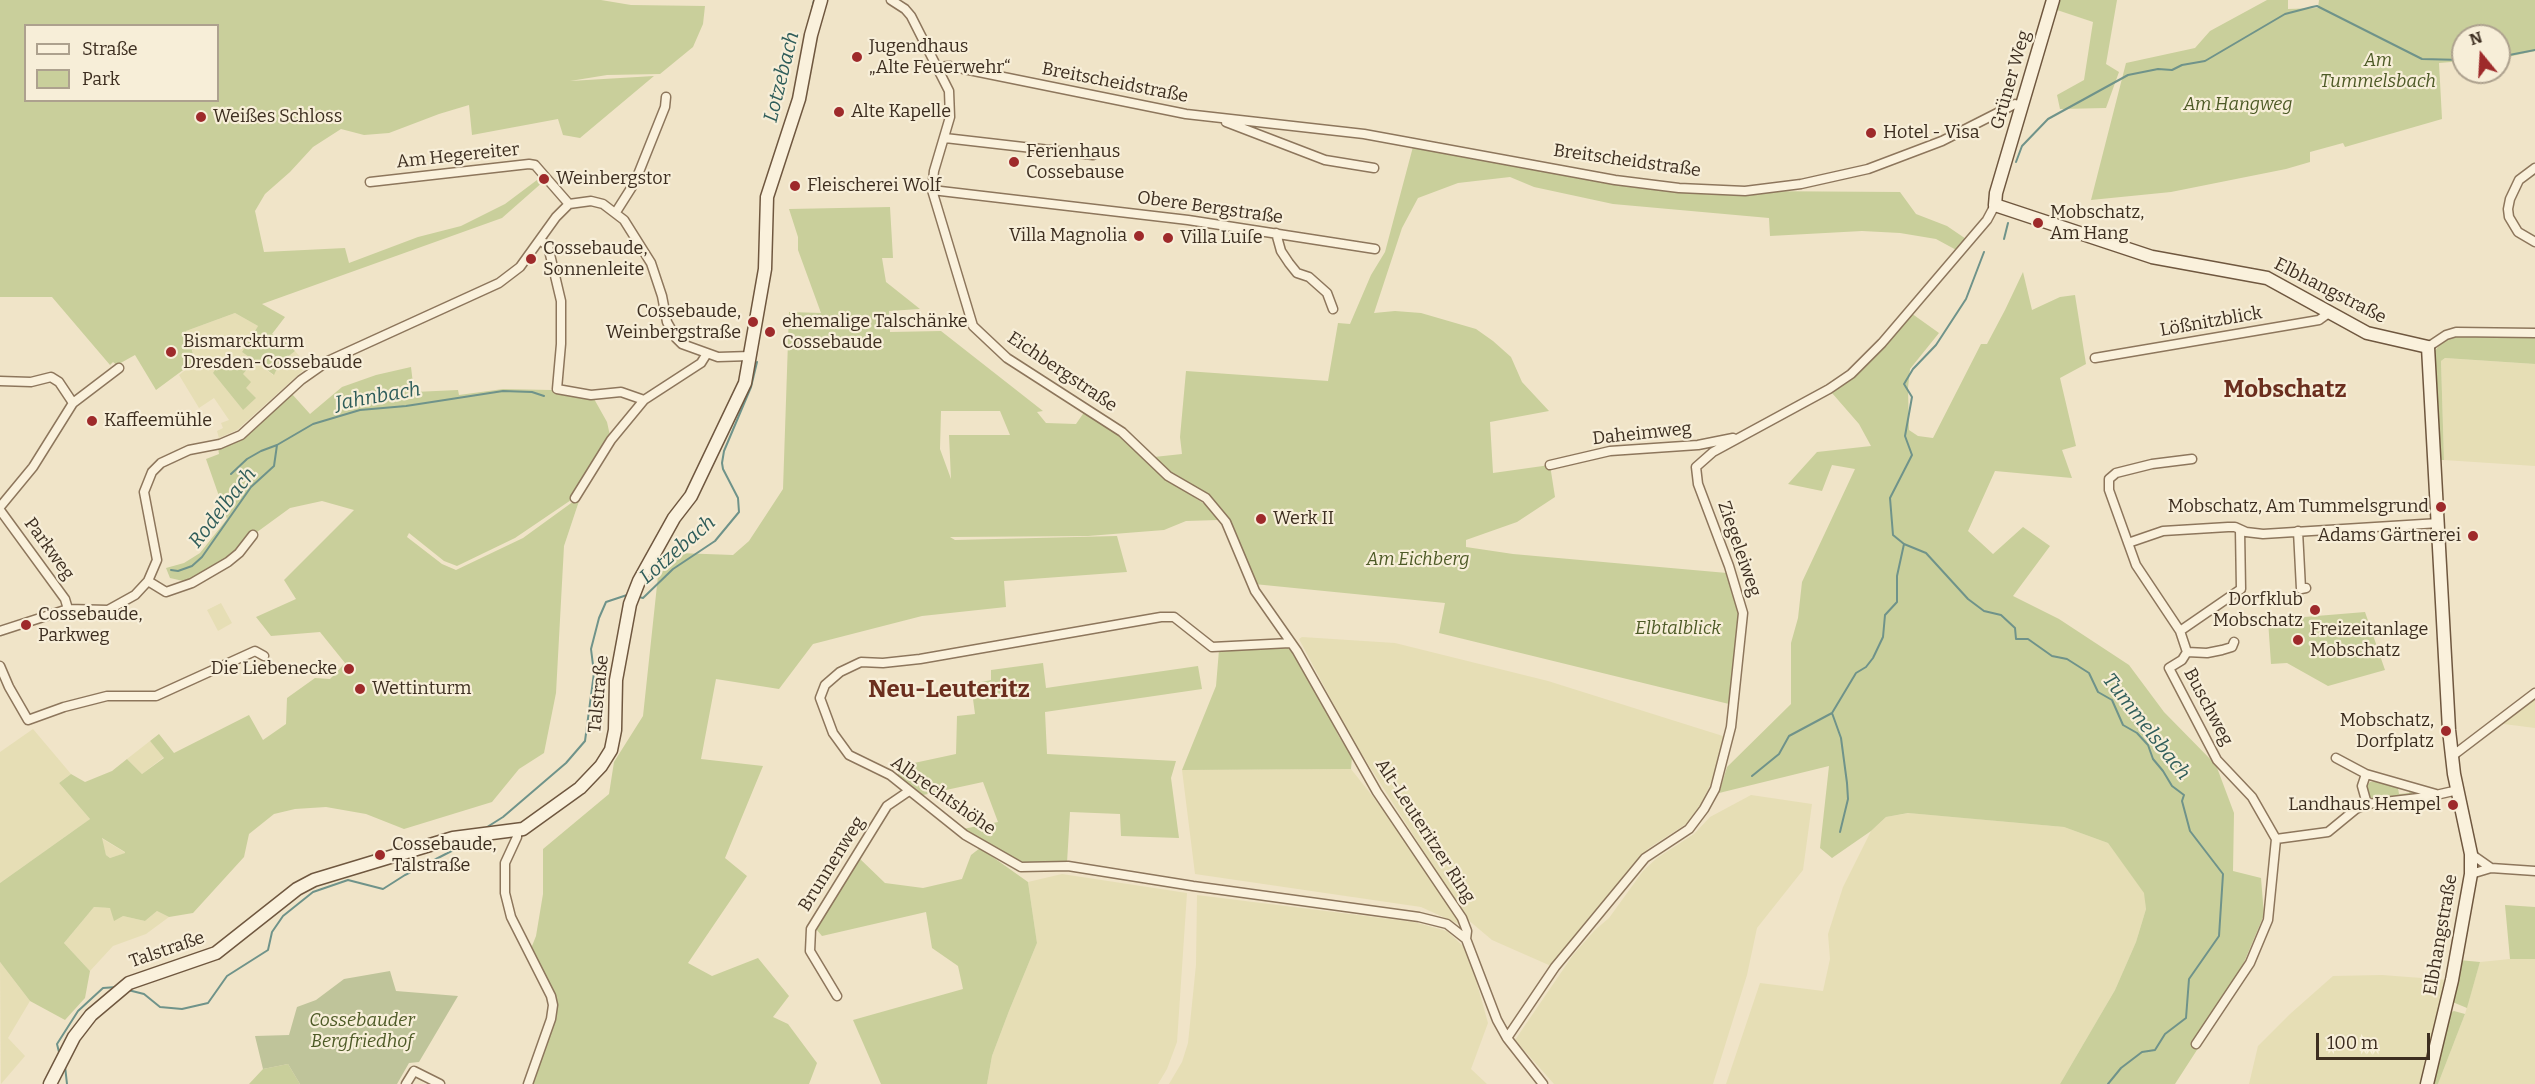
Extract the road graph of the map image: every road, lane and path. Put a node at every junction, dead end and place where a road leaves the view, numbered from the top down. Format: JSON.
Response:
{"nodes":[{"id":1,"x":821,"y":0,"type":"edge"},
{"id":2,"x":891,"y":0,"type":"edge"},
{"id":3,"x":2054,"y":0,"type":"edge"},
{"id":4,"x":938,"y":67,"type":"junction"},
{"id":5,"x":666,"y":97,"type":"dead end"},
{"id":6,"x":2022,"y":106,"type":"junction"},
{"id":7,"x":1214,"y":118,"type":"junction"},
{"id":8,"x":945,"y":138,"type":"junction"},
{"id":9,"x":1093,"y":155,"type":"dead end"},
{"id":10,"x":1374,"y":168,"type":"dead end"},
{"id":11,"x":2535,"y":168,"type":"edge"},
{"id":12,"x":370,"y":182,"type":"dead end"},
{"id":13,"x":932,"y":190,"type":"junction"},
{"id":14,"x":569,"y":204,"type":"junction"},
{"id":15,"x":1995,"y":205,"type":"junction"},
{"id":16,"x":616,"y":212,"type":"junction"},
{"id":17,"x":1276,"y":233,"type":"junction"},
{"id":18,"x":540,"y":240,"type":"junction"},
{"id":19,"x":2535,"y":242,"type":"edge"},
{"id":20,"x":1375,"y":249,"type":"dead end"},
{"id":21,"x":1333,"y":309,"type":"dead end"},
{"id":22,"x":2330,"y":312,"type":"junction"},
{"id":23,"x":2535,"y":333,"type":"edge"},
{"id":24,"x":2428,"y":347,"type":"junction"},
{"id":25,"x":706,"y":355,"type":"junction"},
{"id":26,"x":750,"y":357,"type":"junction"},
{"id":27,"x":2095,"y":358,"type":"dead end"},
{"id":28,"x":119,"y":368,"type":"dead end"},
{"id":29,"x":0,"y":381,"type":"edge"},
{"id":30,"x":644,"y":400,"type":"junction"},
{"id":31,"x":73,"y":403,"type":"junction"},
{"id":32,"x":1737,"y":438,"type":"junction"},
{"id":33,"x":2192,"y":459,"type":"dead end"},
{"id":34,"x":1550,"y":465,"type":"dead end"},
{"id":35,"x":574,"y":498,"type":"dead end"},
{"id":36,"x":0,"y":508,"type":"edge"},
{"id":37,"x":2439,"y":523,"type":"junction"},
{"id":38,"x":2240,"y":530,"type":"junction"},
{"id":39,"x":2298,"y":531,"type":"junction"},
{"id":40,"x":253,"y":535,"type":"dead end"},
{"id":41,"x":2128,"y":543,"type":"junction"},
{"id":42,"x":148,"y":581,"type":"junction"},
{"id":43,"x":2306,"y":588,"type":"dead end"},
{"id":44,"x":68,"y":609,"type":"junction"},
{"id":45,"x":0,"y":630,"type":"edge"},
{"id":46,"x":2180,"y":631,"type":"junction"},
{"id":47,"x":2234,"y":642,"type":"dead end"},
{"id":48,"x":1290,"y":643,"type":"junction"},
{"id":49,"x":2187,"y":652,"type":"junction"},
{"id":50,"x":264,"y":656,"type":"dead end"},
{"id":51,"x":0,"y":666,"type":"edge"},
{"id":52,"x":2535,"y":693,"type":"edge"},
{"id":53,"x":1337,"y":724,"type":"joint"},
{"id":54,"x":2451,"y":757,"type":"junction"},
{"id":55,"x":2336,"y":758,"type":"dead end"},
{"id":56,"x":2366,"y":774,"type":"junction"},
{"id":57,"x":2458,"y":790,"type":"junction"},
{"id":58,"x":909,"y":791,"type":"junction"},
{"id":59,"x":2437,"y":794,"type":"junction"},
{"id":60,"x":2367,"y":804,"type":"junction"},
{"id":61,"x":517,"y":831,"type":"junction"},
{"id":62,"x":2276,"y":839,"type":"junction"},
{"id":63,"x":2471,"y":854,"type":"junction"},
{"id":64,"x":2491,"y":868,"type":"junction"},
{"id":65,"x":2535,"y":871,"type":"edge"},
{"id":66,"x":2471,"y":874,"type":"junction"},
{"id":67,"x":1466,"y":939,"type":"junction"},
{"id":68,"x":837,"y":996,"type":"dead end"},
{"id":69,"x":1507,"y":1038,"type":"junction"},
{"id":70,"x":2196,"y":1044,"type":"dead end"},
{"id":71,"x":50,"y":1084,"type":"edge"},
{"id":72,"x":406,"y":1084,"type":"edge"},
{"id":73,"x":440,"y":1084,"type":"edge"},
{"id":74,"x":528,"y":1084,"type":"edge"},
{"id":75,"x":1543,"y":1084,"type":"edge"},
{"id":76,"x":2427,"y":1084,"type":"edge"}],
"edges":[{"from":1,"to":26,"type":"street","name":"Talstraße"},
{"from":2,"to":4,"type":"street","name":"Eichbergstraße"},
{"from":3,"to":6,"type":"street","name":"Grüner Weg"},
{"from":4,"to":7,"type":"street","name":"Breitscheidstraße"},
{"from":4,"to":8,"type":"street","name":"Eichbergstraße"},
{"from":5,"to":16,"type":"street"},
{"from":6,"to":7,"type":"street","name":"Breitscheidstraße"},
{"from":6,"to":15,"type":"street","name":"Grüner Weg"},
{"from":7,"to":10,"type":"street","name":"Breitscheidstraße"},
{"from":8,"to":9,"type":"street"},
{"from":8,"to":13,"type":"street","name":"Eichbergstraße"},
{"from":11,"to":19,"type":"street"},
{"from":12,"to":14,"type":"street","name":"Am Hegereiter"},
{"from":13,"to":17,"type":"street","name":"Obere Bergstraße"},
{"from":13,"to":48,"type":"street","name":"Eichbergstraße"},
{"from":14,"to":16,"type":"street"},
{"from":14,"to":18,"type":"street"},
{"from":15,"to":22,"type":"street","name":"Elbhangstraße"},
{"from":15,"to":32,"type":"street","name":"Ziegeleiweg"},
{"from":16,"to":25,"type":"street"},
{"from":17,"to":20,"type":"street","name":"Obere Bergstraße"},
{"from":17,"to":21,"type":"street"},
{"from":18,"to":30,"type":"street"},
{"from":18,"to":42,"type":"street"},
{"from":22,"to":24,"type":"street","name":"Elbhangstraße"},
{"from":22,"to":27,"type":"street","name":"Lößnitzblick"},
{"from":23,"to":24,"type":"street"},
{"from":24,"to":37,"type":"street","name":"Elbhangstraße"},
{"from":25,"to":26,"type":"street"},
{"from":25,"to":30,"type":"street"},
{"from":26,"to":61,"type":"street","name":"Talstraße"},
{"from":28,"to":31,"type":"street"},
{"from":29,"to":31,"type":"street"},
{"from":30,"to":35,"type":"street"},
{"from":31,"to":36,"type":"street"},
{"from":32,"to":34,"type":"street","name":"Daheimweg"},
{"from":32,"to":69,"type":"street","name":"Ziegeleiweg"},
{"from":33,"to":41,"type":"street"},
{"from":36,"to":44,"type":"street","name":"Parkweg"},
{"from":37,"to":39,"type":"street"},
{"from":37,"to":54,"type":"street","name":"Elbhangstraße"},
{"from":38,"to":39,"type":"street"},
{"from":38,"to":41,"type":"street"},
{"from":38,"to":46,"type":"street"},
{"from":39,"to":43,"type":"street"},
{"from":40,"to":42,"type":"street"},
{"from":41,"to":46,"type":"street"},
{"from":42,"to":44,"type":"street"},
{"from":44,"to":45,"type":"street"},
{"from":46,"to":49,"type":"street"},
{"from":47,"to":49,"type":"street"},
{"from":48,"to":53,"type":"street","name":"Eichbergstraße"},
{"from":48,"to":58,"type":"street","name":"Albrechtshöhe"},
{"from":49,"to":62,"type":"street","name":"Buschweg"},
{"from":50,"to":51,"type":"street"},
{"from":52,"to":54,"type":"street"},
{"from":53,"to":67,"type":"street","name":"Alt-Leuteritzer Ring"},
{"from":54,"to":57,"type":"street","name":"Elbhangstraße"},
{"from":55,"to":56,"type":"street"},
{"from":56,"to":59,"type":"street"},
{"from":56,"to":60,"type":"street"},
{"from":57,"to":59,"type":"street"},
{"from":57,"to":63,"type":"street","name":"Elbhangstraße"},
{"from":58,"to":67,"type":"street","name":"Albrechtshöhe"},
{"from":58,"to":68,"type":"street","name":"Brunnenweg"},
{"from":59,"to":60,"type":"street"},
{"from":60,"to":62,"type":"street"},
{"from":61,"to":71,"type":"street","name":"Talstraße"},
{"from":61,"to":74,"type":"street"},
{"from":62,"to":70,"type":"street"},
{"from":63,"to":64,"type":"street"},
{"from":63,"to":66,"type":"street","name":"Elbhangstraße"},
{"from":64,"to":65,"type":"street"},
{"from":64,"to":66,"type":"street"},
{"from":66,"to":76,"type":"street","name":"Elbhangstraße"},
{"from":67,"to":69,"type":"street","name":"Alt-Leuteritzer Ring"},
{"from":69,"to":75,"type":"street","name":"Alt-Leuteritzer Ring"},
{"from":72,"to":73,"type":"street"}]}
